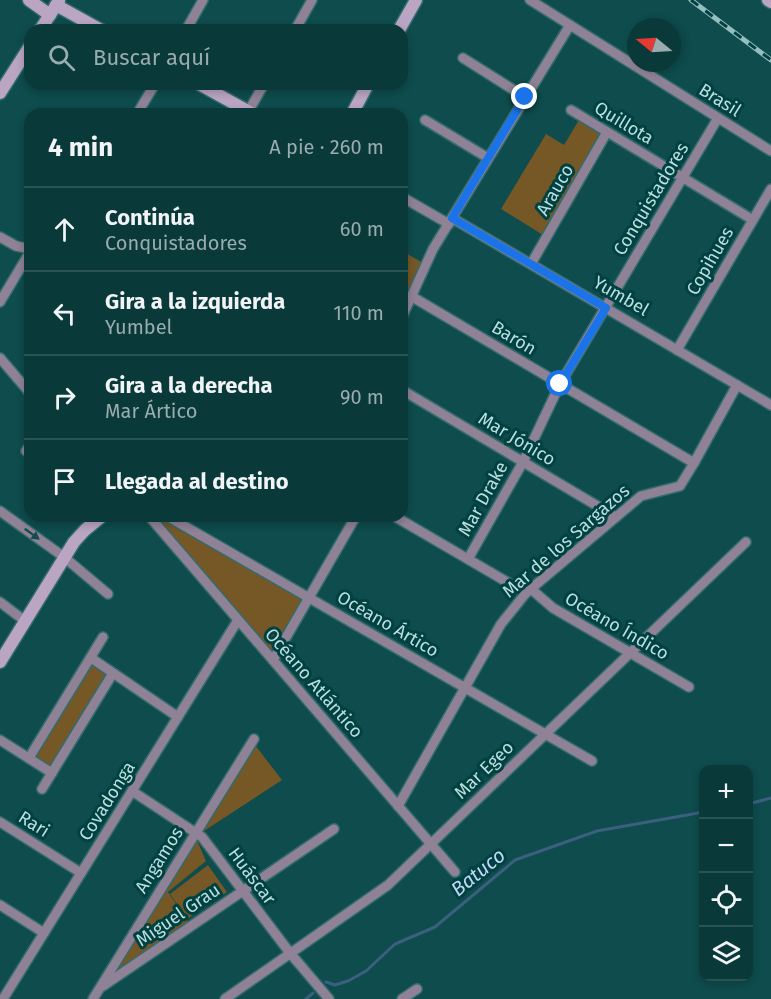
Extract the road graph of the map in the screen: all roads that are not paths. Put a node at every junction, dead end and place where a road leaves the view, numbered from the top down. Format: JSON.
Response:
{"nodes":[{"id":1,"x":29,"y":0,"type":"edge"},
{"id":2,"x":203,"y":0,"type":"edge"},
{"id":3,"x":312,"y":0,"type":"edge"},
{"id":4,"x":416,"y":0,"type":"edge"},
{"id":5,"x":530,"y":0,"type":"edge"},
{"id":6,"x":55,"y":7,"type":"edge"},
{"id":7,"x":44,"y":24,"type":"edge"},
{"id":8,"x":89,"y":24,"type":"edge"},
{"id":9,"x":189,"y":24,"type":"edge"},
{"id":10,"x":298,"y":24,"type":"edge"},
{"id":11,"x":402,"y":24,"type":"edge"},
{"id":12,"x":570,"y":26,"type":"junction"},
{"id":13,"x":24,"y":55,"type":"edge"},
{"id":14,"x":463,"y":58,"type":"dead end"},
{"id":15,"x":151,"y":90,"type":"edge"},
{"id":16,"x":210,"y":90,"type":"edge"},
{"id":17,"x":261,"y":90,"type":"edge"},
{"id":18,"x":365,"y":90,"type":"edge"},
{"id":19,"x":0,"y":93,"type":"edge"},
{"id":20,"x":525,"y":97,"type":"junction"},
{"id":21,"x":141,"y":108,"type":"edge"},
{"id":22,"x":241,"y":108,"type":"edge"},
{"id":23,"x":252,"y":108,"type":"edge"},
{"id":24,"x":355,"y":108,"type":"edge"},
{"id":25,"x":571,"y":110,"type":"dead end"},
{"id":26,"x":718,"y":118,"type":"junction"},
{"id":27,"x":425,"y":120,"type":"dead end"},
{"id":28,"x":607,"y":132,"type":"junction"},
{"id":29,"x":771,"y":152,"type":"edge"},
{"id":30,"x":488,"y":158,"type":"junction"},
{"id":31,"x":682,"y":177,"type":"junction"},
{"id":32,"x":771,"y":189,"type":"edge"},
{"id":33,"x":408,"y":200,"type":"edge"},
{"id":34,"x":753,"y":220,"type":"junction"},
{"id":35,"x":450,"y":221,"type":"junction"},
{"id":36,"x":0,"y":237,"type":"edge"},
{"id":37,"x":24,"y":248,"type":"edge"},
{"id":38,"x":24,"y":260,"type":"edge"},
{"id":39,"x":531,"y":264,"type":"junction"},
{"id":40,"x":408,"y":297,"type":"edge"},
{"id":41,"x":408,"y":300,"type":"edge"},
{"id":42,"x":0,"y":302,"type":"edge"},
{"id":43,"x":606,"y":308,"type":"junction"},
{"id":44,"x":677,"y":350,"type":"junction"},
{"id":45,"x":0,"y":358,"type":"edge"},
{"id":46,"x":560,"y":384,"type":"junction"},
{"id":47,"x":737,"y":385,"type":"junction"},
{"id":48,"x":24,"y":386,"type":"edge"},
{"id":49,"x":408,"y":394,"type":"edge"},
{"id":50,"x":771,"y":405,"type":"edge"},
{"id":51,"x":542,"y":422,"type":"joint"},
{"id":52,"x":523,"y":462,"type":"junction"},
{"id":53,"x":694,"y":463,"type":"junction"},
{"id":54,"x":0,"y":511,"type":"edge"},
{"id":55,"x":616,"y":517,"type":"junction"},
{"id":56,"x":94,"y":522,"type":"edge"},
{"id":57,"x":154,"y":522,"type":"edge"},
{"id":58,"x":177,"y":522,"type":"edge"},
{"id":59,"x":353,"y":522,"type":"edge"},
{"id":60,"x":404,"y":522,"type":"edge"},
{"id":61,"x":746,"y":542,"type":"dead end"},
{"id":62,"x":64,"y":557,"type":"junction"},
{"id":63,"x":468,"y":559,"type":"junction"},
{"id":64,"x":529,"y":591,"type":"junction"},
{"id":65,"x":108,"y":594,"type":"dead end"},
{"id":66,"x":309,"y":598,"type":"junction"},
{"id":67,"x":0,"y":603,"type":"edge"},
{"id":68,"x":238,"y":620,"type":"junction"},
{"id":69,"x":25,"y":621,"type":"junction"},
{"id":70,"x":103,"y":637,"type":"dead end"},
{"id":71,"x":630,"y":653,"type":"junction"},
{"id":72,"x":90,"y":658,"type":"junction"},
{"id":73,"x":273,"y":660,"type":"junction"},
{"id":74,"x":0,"y":662,"type":"edge"},
{"id":75,"x":113,"y":673,"type":"junction"},
{"id":76,"x":689,"y":687,"type":"dead end"},
{"id":77,"x":465,"y":688,"type":"junction"},
{"id":78,"x":178,"y":717,"type":"junction"},
{"id":79,"x":545,"y":734,"type":"junction"},
{"id":80,"x":254,"y":739,"type":"dead end"},
{"id":81,"x":0,"y":740,"type":"edge"},
{"id":82,"x":29,"y":758,"type":"junction"},
{"id":83,"x":592,"y":761,"type":"dead end"},
{"id":84,"x":52,"y":773,"type":"junction"},
{"id":85,"x":42,"y":789,"type":"dead end"},
{"id":86,"x":132,"y":791,"type":"junction"},
{"id":87,"x":398,"y":806,"type":"junction"},
{"id":88,"x":0,"y":822,"type":"edge"},
{"id":89,"x":334,"y":829,"type":"dead end"},
{"id":90,"x":196,"y":832,"type":"junction"},
{"id":91,"x":430,"y":844,"type":"junction"},
{"id":92,"x":455,"y":872,"type":"dead end"},
{"id":93,"x":81,"y":873,"type":"junction"},
{"id":94,"x":243,"y":891,"type":"junction"},
{"id":95,"x":0,"y":906,"type":"edge"},
{"id":96,"x":44,"y":933,"type":"junction"},
{"id":97,"x":290,"y":953,"type":"junction"},
{"id":98,"x":100,"y":988,"type":"junction"},
{"id":99,"x":417,"y":989,"type":"dead end"},
{"id":100,"x":3,"y":999,"type":"edge"},
{"id":101,"x":93,"y":999,"type":"edge"},
{"id":102,"x":225,"y":999,"type":"edge"},
{"id":103,"x":329,"y":999,"type":"edge"},
{"id":104,"x":402,"y":999,"type":"edge"}],
"edges":[{"from":1,"to":6,"type":"street"},
{"from":2,"to":9,"type":"street"},
{"from":3,"to":10,"type":"street"},
{"from":4,"to":11,"type":"street"},
{"from":5,"to":12,"type":"street","name":"Brasil"},
{"from":6,"to":7,"type":"street"},
{"from":6,"to":8,"type":"street"},
{"from":12,"to":20,"type":"street"},
{"from":12,"to":26,"type":"street","name":"Brasil"},
{"from":13,"to":19,"type":"street"},
{"from":14,"to":20,"type":"street"},
{"from":15,"to":21,"type":"street"},
{"from":16,"to":22,"type":"street"},
{"from":17,"to":23,"type":"street"},
{"from":18,"to":24,"type":"street"},
{"from":20,"to":30,"type":"street"},
{"from":25,"to":28,"type":"street","name":"Quillota"},
{"from":26,"to":29,"type":"street","name":"Brasil"},
{"from":26,"to":31,"type":"street","name":"Conquistadores"},
{"from":27,"to":30,"type":"street"},
{"from":28,"to":31,"type":"street","name":"Quillota"},
{"from":28,"to":39,"type":"street","name":"Arauco"},
{"from":30,"to":35,"type":"street"},
{"from":31,"to":34,"type":"street","name":"Quillota"},
{"from":31,"to":43,"type":"street","name":"Conquistadores"},
{"from":32,"to":34,"type":"street","name":"Copihues"},
{"from":33,"to":35,"type":"street","name":"Yumbel"},
{"from":34,"to":44,"type":"street","name":"Copihues"},
{"from":35,"to":39,"type":"street","name":"Yumbel"},
{"from":35,"to":40,"type":"street"},
{"from":36,"to":37,"type":"street"},
{"from":38,"to":42,"type":"street"},
{"from":39,"to":43,"type":"street","name":"Yumbel"},
{"from":41,"to":46,"type":"street","name":"Barón"},
{"from":43,"to":44,"type":"street","name":"Yumbel"},
{"from":43,"to":46,"type":"street","name":"Conquistadores"},
{"from":44,"to":47,"type":"street","name":"Yumbel"},
{"from":45,"to":48,"type":"street"},
{"from":46,"to":51,"type":"street","name":"Conquistadores"},
{"from":46,"to":53,"type":"street","name":"Barón"},
{"from":47,"to":50,"type":"street","name":"Yumbel"},
{"from":47,"to":53,"type":"street","name":"Mar de los Sargazos"},
{"from":49,"to":52,"type":"street","name":"Mar Jónico"},
{"from":51,"to":52,"type":"street","name":"Mar Drake"},
{"from":52,"to":55,"type":"street","name":"Mar Jónico"},
{"from":52,"to":63,"type":"street","name":"Mar Drake"},
{"from":53,"to":55,"type":"street","name":"Mar de los Sargazos"},
{"from":54,"to":62,"type":"street","one_way":true},
{"from":55,"to":64,"type":"street","name":"Mar de los Sargazos"},
{"from":56,"to":62,"type":"street"},
{"from":57,"to":68,"type":"street","name":"Océano Atlántico"},
{"from":58,"to":66,"type":"street","name":"Océano Ártico"},
{"from":59,"to":66,"type":"street"},
{"from":60,"to":63,"type":"street","name":"Océano Índico"},
{"from":61,"to":71,"type":"street","name":"Mar Egeo"},
{"from":62,"to":65,"type":"street"},
{"from":62,"to":69,"type":"street"},
{"from":63,"to":64,"type":"street","name":"Océano Índico"},
{"from":64,"to":71,"type":"street","name":"Océano Índico"},
{"from":64,"to":77,"type":"street","name":"Mar de los Sargazos"},
{"from":66,"to":73,"type":"street"},
{"from":66,"to":77,"type":"street","name":"Océano Ártico"},
{"from":67,"to":69,"type":"street"},
{"from":68,"to":73,"type":"street","name":"Océano Atlántico"},
{"from":68,"to":78,"type":"street","name":"Covadonga"},
{"from":69,"to":74,"type":"street"},
{"from":70,"to":72,"type":"street"},
{"from":71,"to":76,"type":"street","name":"Océano Índico"},
{"from":71,"to":79,"type":"street","name":"Mar Egeo"},
{"from":72,"to":75,"type":"street"},
{"from":72,"to":82,"type":"street"},
{"from":73,"to":87,"type":"street","name":"Océano Atlántico"},
{"from":75,"to":78,"type":"street"},
{"from":75,"to":84,"type":"street"},
{"from":77,"to":79,"type":"street","name":"Océano Ártico"},
{"from":77,"to":87,"type":"street","name":"Mar de los Sargazos"},
{"from":78,"to":86,"type":"street","name":"Covadonga"},
{"from":79,"to":83,"type":"street","name":"Océano Ártico"},
{"from":79,"to":91,"type":"street","name":"Mar Egeo"},
{"from":80,"to":90,"type":"street","name":"Angamos"},
{"from":81,"to":82,"type":"street"},
{"from":82,"to":84,"type":"street"},
{"from":84,"to":85,"type":"street"},
{"from":86,"to":90,"type":"street","name":"Huáscar"},
{"from":86,"to":93,"type":"street","name":"Covadonga"},
{"from":87,"to":91,"type":"street","name":"Océano Atlántico"},
{"from":88,"to":93,"type":"street","name":"Rari"},
{"from":89,"to":94,"type":"street","name":"Miguel Grau"},
{"from":90,"to":94,"type":"street","name":"Huáscar"},
{"from":90,"to":98,"type":"street","name":"Angamos"},
{"from":91,"to":92,"type":"street","name":"Océano Atlántico"},
{"from":91,"to":97,"type":"street","name":"Mar Egeo"},
{"from":93,"to":96,"type":"street","name":"Covadonga"},
{"from":94,"to":97,"type":"street","name":"Huáscar"},
{"from":94,"to":98,"type":"street","name":"Miguel Grau"},
{"from":95,"to":96,"type":"street"},
{"from":96,"to":100,"type":"street","name":"Covadonga"},
{"from":97,"to":102,"type":"street","name":"Mar Egeo"},
{"from":97,"to":103,"type":"street","name":"Huáscar"},
{"from":98,"to":101,"type":"street","name":"Angamos"},
{"from":99,"to":104,"type":"street"}]}
